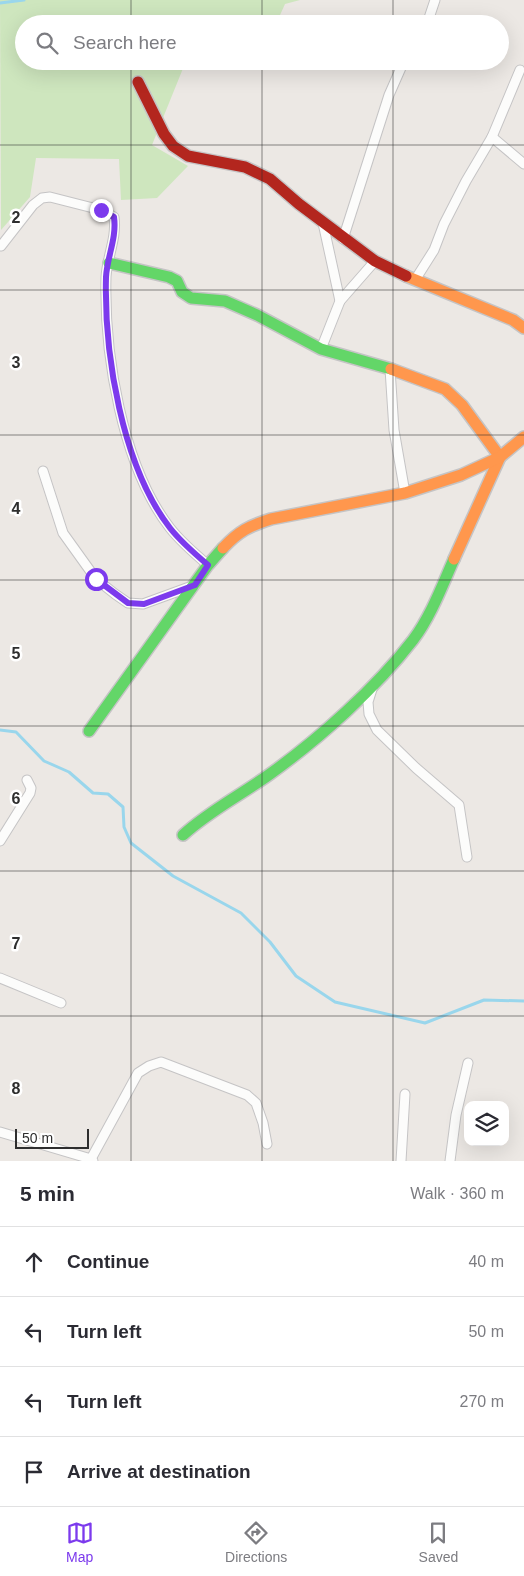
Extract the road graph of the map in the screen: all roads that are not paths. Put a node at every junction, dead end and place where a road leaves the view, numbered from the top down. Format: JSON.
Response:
{"nodes":[{"id":1,"x":435,"y":0,"type":"edge"},
{"id":2,"x":430,"y":15,"type":"edge"},
{"id":3,"x":400,"y":70,"type":"edge"},
{"id":4,"x":520,"y":70,"type":"dead end"},
{"id":5,"x":138,"y":82,"type":"dead end"},
{"id":6,"x":492,"y":137,"type":"junction"},
{"id":7,"x":524,"y":164,"type":"edge"},
{"id":8,"x":324,"y":223,"type":"junction"},
{"id":9,"x":343,"y":239,"type":"junction"},
{"id":10,"x":1,"y":246,"type":"dead end"},
{"id":11,"x":375,"y":261,"type":"junction"},
{"id":12,"x":109,"y":262,"type":"junction"},
{"id":13,"x":415,"y":280,"type":"junction"},
{"id":14,"x":340,"y":301,"type":"junction"},
{"id":15,"x":524,"y":328,"type":"edge"},
{"id":16,"x":321,"y":349,"type":"junction"},
{"id":17,"x":390,"y":369,"type":"junction"},
{"id":18,"x":524,"y":437,"type":"edge"},
{"id":19,"x":500,"y":457,"type":"junction"},
{"id":20,"x":43,"y":471,"type":"dead end"},
{"id":21,"x":405,"y":493,"type":"junction"},
{"id":22,"x":208,"y":565,"type":"junction"},
{"id":23,"x":195,"y":585,"type":"junction"},
{"id":24,"x":373,"y":686,"type":"junction"},
{"id":25,"x":89,"y":731,"type":"dead end"},
{"id":26,"x":27,"y":780,"type":"dead end"},
{"id":27,"x":183,"y":835,"type":"dead end"},
{"id":28,"x":0,"y":841,"type":"edge"},
{"id":29,"x":467,"y":857,"type":"dead end"},
{"id":30,"x":0,"y":978,"type":"edge"},
{"id":31,"x":61,"y":1003,"type":"dead end"},
{"id":32,"x":468,"y":1063,"type":"dead end"},
{"id":33,"x":405,"y":1094,"type":"dead end"},
{"id":34,"x":0,"y":1132,"type":"edge"},
{"id":35,"x":267,"y":1144,"type":"dead end"},
{"id":36,"x":92,"y":1160,"type":"edge"},
{"id":37,"x":401,"y":1161,"type":"edge"},
{"id":38,"x":450,"y":1161,"type":"edge"}],
"edges":[{"from":1,"to":2,"type":"street"},
{"from":3,"to":9,"type":"street"},
{"from":4,"to":6,"type":"street"},
{"from":5,"to":8,"type":"street"},
{"from":6,"to":7,"type":"street"},
{"from":6,"to":13,"type":"street"},
{"from":8,"to":9,"type":"street"},
{"from":8,"to":14,"type":"street"},
{"from":9,"to":11,"type":"street"},
{"from":10,"to":12,"type":"street"},
{"from":11,"to":13,"type":"street"},
{"from":11,"to":14,"type":"street"},
{"from":12,"to":16,"type":"street"},
{"from":12,"to":22,"type":"street"},
{"from":13,"to":15,"type":"street"},
{"from":14,"to":16,"type":"street"},
{"from":16,"to":17,"type":"street"},
{"from":17,"to":19,"type":"street"},
{"from":17,"to":21,"type":"street"},
{"from":18,"to":19,"type":"street"},
{"from":19,"to":21,"type":"street"},
{"from":19,"to":24,"type":"street"},
{"from":20,"to":23,"type":"street"},
{"from":21,"to":22,"type":"street"},
{"from":22,"to":23,"type":"street"},
{"from":23,"to":25,"type":"street"},
{"from":24,"to":27,"type":"street"},
{"from":24,"to":29,"type":"street"},
{"from":26,"to":28,"type":"street"},
{"from":30,"to":31,"type":"street"},
{"from":32,"to":38,"type":"street"},
{"from":33,"to":37,"type":"street"},
{"from":34,"to":36,"type":"street"},
{"from":35,"to":36,"type":"street"}]}
